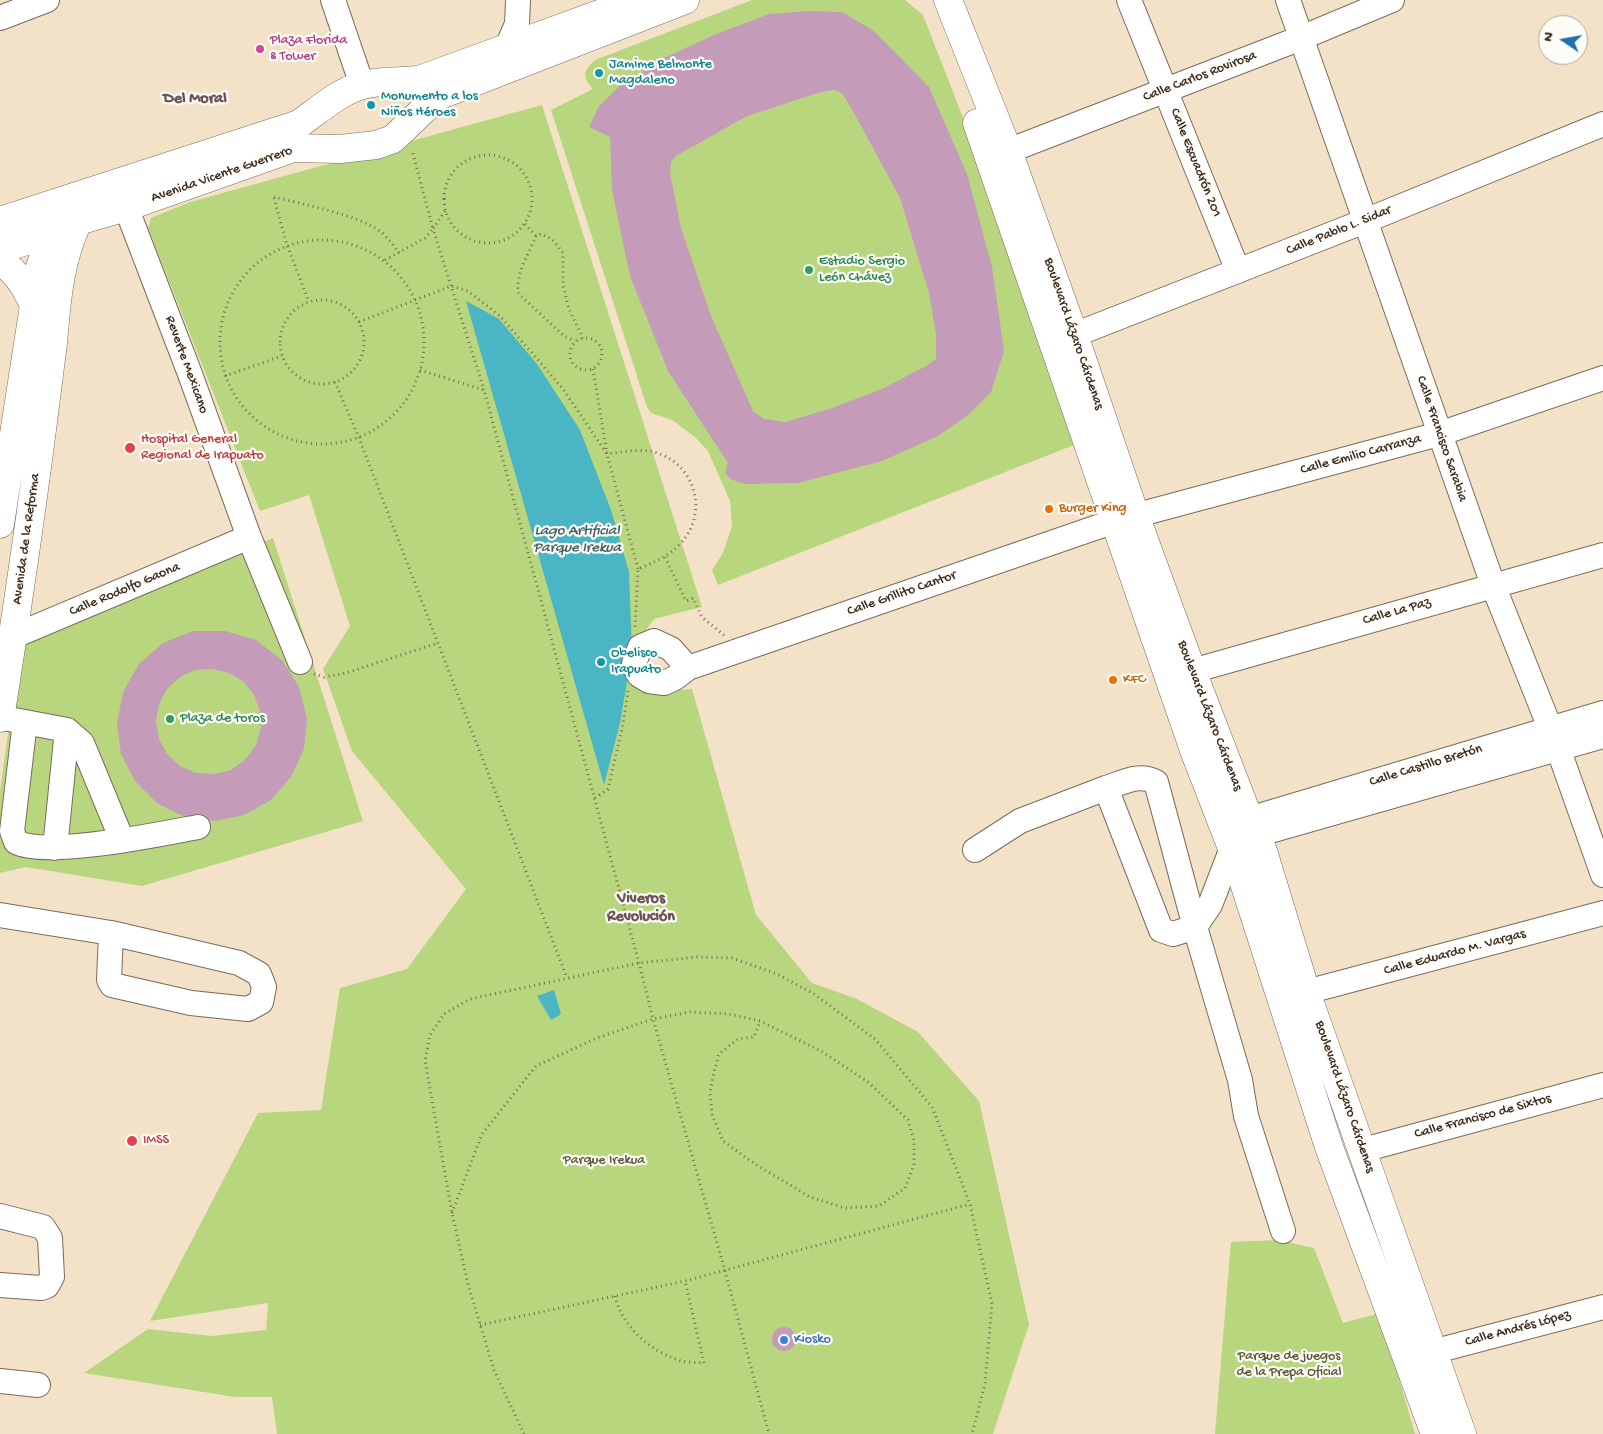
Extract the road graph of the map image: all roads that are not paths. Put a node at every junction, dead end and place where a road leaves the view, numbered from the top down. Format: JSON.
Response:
{"nodes":[{"id":1,"x":47,"y":0,"type":"edge"},
{"id":2,"x":333,"y":0,"type":"edge"},
{"id":3,"x":518,"y":0,"type":"edge"},
{"id":4,"x":636,"y":0,"type":"edge"},
{"id":5,"x":686,"y":0,"type":"edge"},
{"id":6,"x":933,"y":0,"type":"edge"},
{"id":7,"x":948,"y":0,"type":"edge"},
{"id":8,"x":1129,"y":0,"type":"edge"},
{"id":9,"x":1288,"y":0,"type":"edge"},
{"id":10,"x":1392,"y":0,"type":"edge"},
{"id":11,"x":587,"y":8,"type":"edge"},
{"id":12,"x":0,"y":18,"type":"edge"},
{"id":13,"x":1301,"y":38,"type":"junction"},
{"id":14,"x":507,"y":47,"type":"junction"},
{"id":15,"x":397,"y":82,"type":"junction"},
{"id":16,"x":362,"y":85,"type":"junction"},
{"id":17,"x":1165,"y":90,"type":"junction"},
{"id":18,"x":328,"y":103,"type":"junction"},
{"id":19,"x":1603,"y":124,"type":"edge"},
{"id":20,"x":406,"y":126,"type":"junction"},
{"id":21,"x":340,"y":149,"type":"junction"},
{"id":22,"x":1008,"y":152,"type":"junction"},
{"id":23,"x":126,"y":207,"type":"junction"},
{"id":24,"x":74,"y":210,"type":"junction"},
{"id":25,"x":0,"y":221,"type":"edge"},
{"id":26,"x":1365,"y":221,"type":"junction"},
{"id":27,"x":52,"y":233,"type":"junction"},
{"id":28,"x":0,"y":249,"type":"edge"},
{"id":29,"x":0,"y":261,"type":"edge"},
{"id":30,"x":1238,"y":271,"type":"junction"},
{"id":31,"x":0,"y":287,"type":"edge"},
{"id":32,"x":33,"y":304,"type":"junction"},
{"id":33,"x":1074,"y":335,"type":"junction"},
{"id":34,"x":39,"y":357,"type":"junction"},
{"id":35,"x":1603,"y":378,"type":"edge"},
{"id":36,"x":1439,"y":434,"type":"junction"},
{"id":37,"x":1125,"y":518,"type":"junction"},
{"id":38,"x":0,"y":524,"type":"edge"},
{"id":39,"x":249,"y":537,"type":"junction"},
{"id":40,"x":1603,"y":555,"type":"edge"},
{"id":41,"x":1493,"y":585,"type":"junction"},
{"id":42,"x":6,"y":640,"type":"edge"},
{"id":43,"x":300,"y":662,"type":"road end"},
{"id":44,"x":688,"y":668,"type":"dead end"},
{"id":45,"x":1192,"y":671,"type":"junction"},
{"id":46,"x":1603,"y":713,"type":"edge"},
{"id":47,"x":8,"y":719,"type":"edge"},
{"id":48,"x":67,"y":730,"type":"junction"},
{"id":49,"x":1603,"y":736,"type":"edge"},
{"id":50,"x":1554,"y":738,"type":"junction"},
{"id":51,"x":1106,"y":788,"type":"junction"},
{"id":52,"x":198,"y":827,"type":"dead end"},
{"id":53,"x":1245,"y":834,"type":"junction"},
{"id":54,"x":122,"y":840,"type":"junction"},
{"id":55,"x":55,"y":848,"type":"junction"},
{"id":56,"x":975,"y":850,"type":"dead end"},
{"id":57,"x":1603,"y":875,"type":"edge"},
{"id":58,"x":1603,"y":913,"type":"edge"},
{"id":59,"x":0,"y":915,"type":"edge"},
{"id":60,"x":1195,"y":927,"type":"junction"},
{"id":61,"x":111,"y":933,"type":"junction"},
{"id":62,"x":1306,"y":992,"type":"junction"},
{"id":63,"x":1603,"y":1085,"type":"edge"},
{"id":64,"x":1363,"y":1150,"type":"junction"},
{"id":65,"x":0,"y":1216,"type":"edge"},
{"id":66,"x":1283,"y":1231,"type":"dead end"},
{"id":67,"x":0,"y":1285,"type":"edge"},
{"id":68,"x":1603,"y":1307,"type":"edge"},
{"id":69,"x":1432,"y":1352,"type":"junction"},
{"id":70,"x":0,"y":1381,"type":"edge"},
{"id":71,"x":38,"y":1385,"type":"dead end"},
{"id":72,"x":1435,"y":1434,"type":"edge"},
{"id":73,"x":1462,"y":1434,"type":"edge"}],
"edges":[{"from":1,"to":12,"type":"street"},
{"from":2,"to":16,"type":"street"},
{"from":3,"to":14,"type":"street"},
{"from":4,"to":11,"type":"main road","name":"Avenida Vicente Guerrero"},
{"from":5,"to":20,"type":"main road","name":"Avenida Vicente Guerrero"},
{"from":6,"to":37,"type":"main road","name":"Boulevard Lázaro Cárdenas"},
{"from":7,"to":22,"type":"main road","name":"Boulevard Lázaro Cárdenas"},
{"from":8,"to":17,"type":"street","name":"Calle Escuadrón 201"},
{"from":9,"to":13,"type":"street","name":"Calle Francisco Sarabia"},
{"from":10,"to":13,"type":"street","name":"Calle Carlos Rovirosa"},
{"from":11,"to":14,"type":"main road","name":"Avenida Vicente Guerrero"},
{"from":13,"to":17,"type":"street","name":"Calle Carlos Rovirosa"},
{"from":13,"to":26,"type":"street","name":"Calle Francisco Sarabia"},
{"from":14,"to":15,"type":"main road","name":"Avenida Vicente Guerrero"},
{"from":15,"to":16,"type":"main road","name":"Avenida Vicente Guerrero"},
{"from":15,"to":20,"type":"main road"},
{"from":16,"to":18,"type":"main road","name":"Avenida Vicente Guerrero"},
{"from":17,"to":22,"type":"street","name":"Calle Carlos Rovirosa"},
{"from":17,"to":30,"type":"street","name":"Calle Escuadrón 201"},
{"from":18,"to":21,"type":"main road"},
{"from":18,"to":24,"type":"main road","name":"Avenida Vicente Guerrero"},
{"from":19,"to":26,"type":"street","name":"Calle Pablo L. Sidar"},
{"from":20,"to":21,"type":"main road","name":"Avenida Vicente Guerrero"},
{"from":21,"to":23,"type":"main road","name":"Avenida Vicente Guerrero"},
{"from":22,"to":33,"type":"main road","name":"Boulevard Lázaro Cárdenas"},
{"from":23,"to":24,"type":"main road","name":"Avenida Vicente Guerrero"},
{"from":23,"to":39,"type":"street","name":"Reverte Mexicano"},
{"from":24,"to":25,"type":"main road","name":"Avenida Vicente Guerrero"},
{"from":24,"to":27,"type":"main road","name":"Avenida de la Reforma"},
{"from":24,"to":34,"type":"main road","name":"Avenida de la Reforma"},
{"from":26,"to":30,"type":"street","name":"Calle Pablo L. Sidar"},
{"from":26,"to":36,"type":"street","name":"Calle Francisco Sarabia"},
{"from":27,"to":28,"type":"main road"},
{"from":27,"to":32,"type":"main road","name":"Avenida de la Reforma"},
{"from":29,"to":32,"type":"main road"},
{"from":30,"to":33,"type":"street","name":"Calle Pablo L. Sidar"},
{"from":31,"to":34,"type":"main road","name":"Avenida de la Reforma"},
{"from":32,"to":34,"type":"main road","name":"Avenida de la Reforma"},
{"from":33,"to":37,"type":"main road","name":"Boulevard Lázaro Cárdenas"},
{"from":34,"to":38,"type":"main road","name":"Avenida de la Reforma"},
{"from":34,"to":42,"type":"main road","name":"Avenida de la Reforma"},
{"from":35,"to":36,"type":"street","name":"Calle Emilio Carranza"},
{"from":36,"to":37,"type":"street","name":"Calle Emilio Carranza"},
{"from":36,"to":41,"type":"street","name":"Calle Francisco Sarabia"},
{"from":37,"to":44,"type":"street","name":"Calle Grillito Cantor"},
{"from":37,"to":45,"type":"main road","name":"Boulevard Lázaro Cárdenas"},
{"from":37,"to":53,"type":"main road","name":"Boulevard Lázaro Cárdenas"},
{"from":39,"to":42,"type":"street","name":"Calle Rodolfo Gaona"},
{"from":39,"to":43,"type":"street","name":"Reverte Mexicano"},
{"from":40,"to":41,"type":"street","name":"Calle La Paz"},
{"from":41,"to":45,"type":"street","name":"Calle La Paz"},
{"from":41,"to":50,"type":"street","name":"Calle Francisco Sarabia"},
{"from":42,"to":47,"type":"main road","name":"Avenida de la Reforma"},
{"from":45,"to":53,"type":"main road","name":"Boulevard Lázaro Cárdenas"},
{"from":46,"to":50,"type":"street","name":"Calle Castillo Bretón"},
{"from":47,"to":48,"type":"street"},
{"from":47,"to":55,"type":"street"},
{"from":48,"to":54,"type":"street"},
{"from":48,"to":55,"type":"street"},
{"from":49,"to":50,"type":"street","name":"Calle Castillo Bretón"},
{"from":50,"to":53,"type":"street","name":"Calle Castillo Bretón"},
{"from":50,"to":57,"type":"street","name":"Calle Francisco Sarabia"},
{"from":51,"to":56,"type":"street"},
{"from":51,"to":60,"type":"street"},
{"from":51,"to":60,"type":"street"},
{"from":52,"to":54,"type":"street"},
{"from":53,"to":60,"type":"street"},
{"from":53,"to":62,"type":"main road","name":"Boulevard Lázaro Cárdenas"},
{"from":53,"to":72,"type":"main road","name":"Boulevard Lázaro Cárdenas"},
{"from":54,"to":55,"type":"street"},
{"from":58,"to":62,"type":"street","name":"Calle Eduardo M. Vargas"},
{"from":59,"to":61,"type":"street"},
{"from":60,"to":66,"type":"street"},
{"from":61,"to":61,"type":"street"},
{"from":62,"to":64,"type":"main road","name":"Boulevard Lázaro Cárdenas"},
{"from":63,"to":64,"type":"street","name":"Calle Francisco de Sixtos"},
{"from":64,"to":69,"type":"main road","name":"Boulevard Lázaro Cárdenas"},
{"from":65,"to":67,"type":"street"},
{"from":68,"to":69,"type":"street","name":"Calle Andrés López"},
{"from":69,"to":73,"type":"main road","name":"Boulevard Lázaro Cárdenas"},
{"from":70,"to":71,"type":"street"}]}
